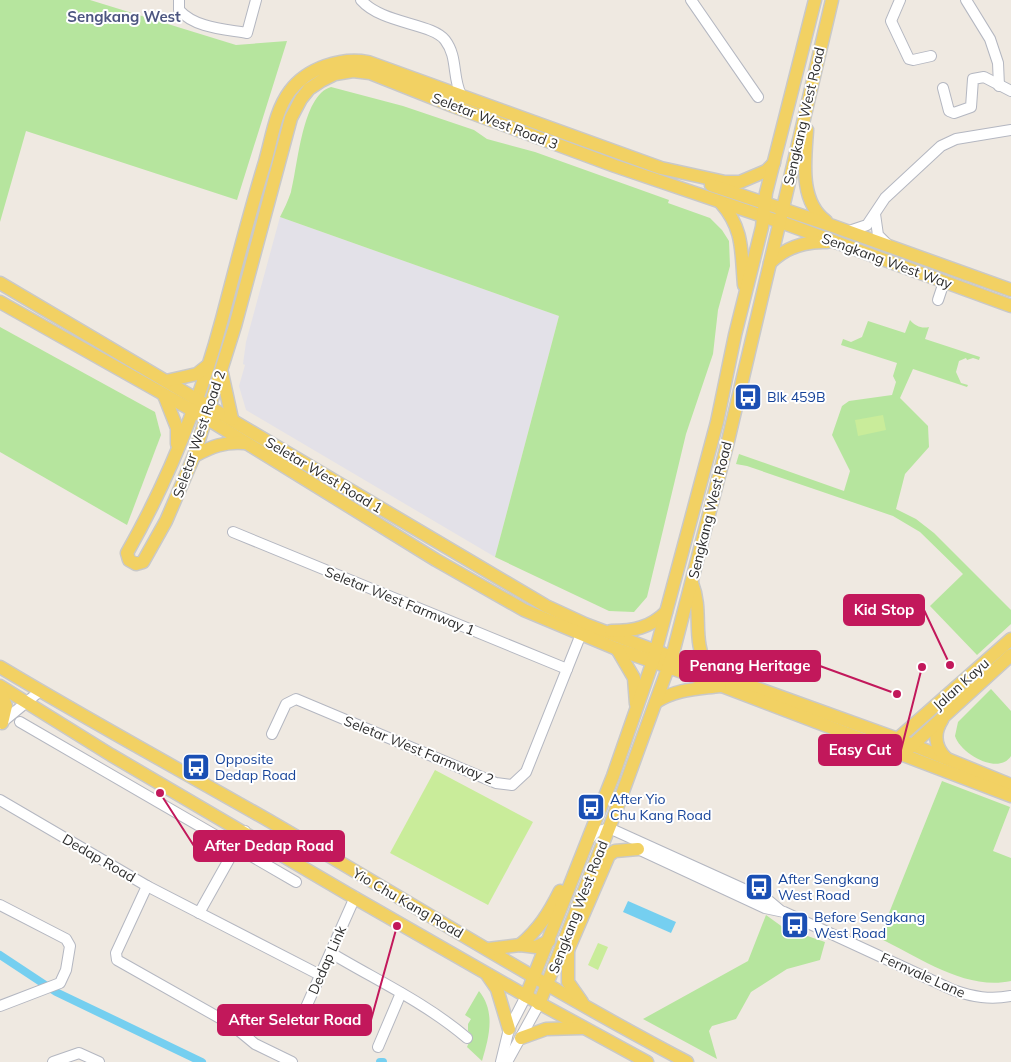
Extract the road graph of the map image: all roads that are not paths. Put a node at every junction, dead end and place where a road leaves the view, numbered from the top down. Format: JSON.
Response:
{"nodes":[{"id":1,"x":179,"y":0,"type":"edge"},
{"id":2,"x":256,"y":0,"type":"edge"},
{"id":3,"x":361,"y":0,"type":"edge"},
{"id":4,"x":691,"y":0,"type":"edge"},
{"id":5,"x":815,"y":0,"type":"edge"},
{"id":6,"x":832,"y":0,"type":"edge"},
{"id":7,"x":900,"y":0,"type":"edge"},
{"id":8,"x":966,"y":0,"type":"edge"},
{"id":9,"x":931,"y":56,"type":"dead end"},
{"id":10,"x":454,"y":66,"type":"junction"},
{"id":11,"x":999,"y":86,"type":"junction"},
{"id":12,"x":943,"y":88,"type":"dead end"},
{"id":13,"x":446,"y":90,"type":"junction"},
{"id":14,"x":1011,"y":91,"type":"edge"},
{"id":15,"x":810,"y":93,"type":"junction"},
{"id":16,"x":461,"y":95,"type":"junction"},
{"id":17,"x":758,"y":97,"type":"dead end"},
{"id":18,"x":453,"y":106,"type":"junction"},
{"id":19,"x":1011,"y":130,"type":"edge"},
{"id":20,"x":265,"y":162,"type":"joint"},
{"id":21,"x":774,"y":163,"type":"junction"},
{"id":22,"x":278,"y":168,"type":"joint"},
{"id":23,"x":661,"y":168,"type":"junction"},
{"id":24,"x":720,"y":202,"type":"junction"},
{"id":25,"x":764,"y":210,"type":"junction"},
{"id":26,"x":875,"y":214,"type":"junction"},
{"id":27,"x":781,"y":216,"type":"junction"},
{"id":28,"x":832,"y":226,"type":"junction"},
{"id":29,"x":848,"y":231,"type":"junction"},
{"id":30,"x":838,"y":243,"type":"junction"},
{"id":31,"x":891,"y":247,"type":"junction"},
{"id":32,"x":770,"y":263,"type":"junction"},
{"id":33,"x":944,"y":282,"type":"junction"},
{"id":34,"x":0,"y":283,"type":"edge"},
{"id":35,"x":1011,"y":290,"type":"edge"},
{"id":36,"x":744,"y":295,"type":"junction"},
{"id":37,"x":938,"y":300,"type":"dead end"},
{"id":38,"x":0,"y":302,"type":"edge"},
{"id":39,"x":1011,"y":306,"type":"edge"},
{"id":40,"x":207,"y":366,"type":"junction"},
{"id":41,"x":221,"y":370,"type":"junction"},
{"id":42,"x":166,"y":380,"type":"junction"},
{"id":43,"x":164,"y":395,"type":"junction"},
{"id":44,"x":195,"y":405,"type":"junction"},
{"id":45,"x":207,"y":412,"type":"junction"},
{"id":46,"x":232,"y":419,"type":"junction"},
{"id":47,"x":247,"y":444,"type":"junction"},
{"id":48,"x":178,"y":451,"type":"junction"},
{"id":49,"x":194,"y":456,"type":"junction"},
{"id":50,"x":233,"y":532,"type":"dead end"},
{"id":51,"x":692,"y":583,"type":"junction"},
{"id":52,"x":666,"y":612,"type":"junction"},
{"id":53,"x":604,"y":637,"type":"junction"},
{"id":54,"x":1011,"y":638,"type":"edge"},
{"id":55,"x":579,"y":639,"type":"junction"},
{"id":56,"x":617,"y":649,"type":"junction"},
{"id":57,"x":1011,"y":655,"type":"edge"},
{"id":58,"x":655,"y":656,"type":"junction"},
{"id":59,"x":670,"y":662,"type":"junction"},
{"id":60,"x":0,"y":667,"type":"edge"},
{"id":61,"x":566,"y":668,"type":"junction"},
{"id":62,"x":709,"y":671,"type":"junction"},
{"id":63,"x":0,"y":686,"type":"edge"},
{"id":64,"x":722,"y":686,"type":"junction"},
{"id":65,"x":40,"y":690,"type":"junction"},
{"id":66,"x":0,"y":691,"type":"edge"},
{"id":67,"x":27,"y":702,"type":"junction"},
{"id":68,"x":656,"y":702,"type":"junction"},
{"id":69,"x":636,"y":711,"type":"junction"},
{"id":70,"x":945,"y":716,"type":"junction"},
{"id":71,"x":20,"y":722,"type":"dead end"},
{"id":72,"x":1,"y":724,"type":"edge"},
{"id":73,"x":272,"y":734,"type":"dead end"},
{"id":74,"x":898,"y":739,"type":"junction"},
{"id":75,"x":887,"y":748,"type":"junction"},
{"id":76,"x":908,"y":749,"type":"junction"},
{"id":77,"x":948,"y":760,"type":"junction"},
{"id":78,"x":1010,"y":786,"type":"edge"},
{"id":79,"x":0,"y":800,"type":"edge"},
{"id":80,"x":238,"y":804,"type":"junction"},
{"id":81,"x":273,"y":823,"type":"junction"},
{"id":82,"x":609,"y":828,"type":"junction"},
{"id":83,"x":245,"y":832,"type":"junction"},
{"id":84,"x":586,"y":844,"type":"junction"},
{"id":85,"x":237,"y":848,"type":"junction"},
{"id":86,"x":601,"y":849,"type":"junction"},
{"id":87,"x":638,"y":849,"type":"junction"},
{"id":88,"x":674,"y":862,"type":"junction"},
{"id":89,"x":572,"y":877,"type":"junction"},
{"id":90,"x":296,"y":882,"type":"dead end"},
{"id":91,"x":148,"y":886,"type":"junction"},
{"id":92,"x":355,"y":897,"type":"junction"},
{"id":93,"x":0,"y":905,"type":"edge"},
{"id":94,"x":199,"y":913,"type":"junction"},
{"id":95,"x":567,"y":932,"type":"junction"},
{"id":96,"x":549,"y":941,"type":"junction"},
{"id":97,"x":520,"y":945,"type":"junction"},
{"id":98,"x":488,"y":949,"type":"junction"},
{"id":99,"x":568,"y":950,"type":"junction"},
{"id":100,"x":331,"y":953,"type":"junction"},
{"id":101,"x":487,"y":974,"type":"junction"},
{"id":102,"x":320,"y":975,"type":"junction"},
{"id":103,"x":535,"y":979,"type":"junction"},
{"id":104,"x":548,"y":985,"type":"junction"},
{"id":105,"x":401,"y":993,"type":"junction"},
{"id":106,"x":526,"y":996,"type":"junction"},
{"id":107,"x":1011,"y":996,"type":"edge"},
{"id":108,"x":539,"y":1004,"type":"junction"},
{"id":109,"x":1,"y":1005,"type":"edge"},
{"id":110,"x":585,"y":1006,"type":"junction"},
{"id":111,"x":299,"y":1023,"type":"dead end"},
{"id":112,"x":584,"y":1028,"type":"junction"},
{"id":113,"x":509,"y":1029,"type":"junction"},
{"id":114,"x":467,"y":1038,"type":"dead end"},
{"id":115,"x":521,"y":1038,"type":"junction"},
{"id":116,"x":378,"y":1047,"type":"dead end"},
{"id":117,"x":53,"y":1062,"type":"edge"},
{"id":118,"x":99,"y":1062,"type":"edge"},
{"id":119,"x":292,"y":1062,"type":"edge"},
{"id":120,"x":501,"y":1062,"type":"edge"},
{"id":121,"x":507,"y":1062,"type":"edge"},
{"id":122,"x":647,"y":1062,"type":"edge"},
{"id":123,"x":686,"y":1062,"type":"edge"}],
"edges":[{"from":1,"to":2,"type":"street"},
{"from":3,"to":10,"type":"street"},
{"from":4,"to":17,"type":"street"},
{"from":5,"to":21,"type":"main road","name":"Sengkang West Road"},
{"from":6,"to":15,"type":"main road","name":"Sengkang West Road"},
{"from":7,"to":9,"type":"street"},
{"from":8,"to":11,"type":"street"},
{"from":10,"to":13,"type":"street"},
{"from":10,"to":16,"type":"street"},
{"from":11,"to":12,"type":"street"},
{"from":11,"to":14,"type":"street"},
{"from":13,"to":16,"type":"main road","name":"Seletar West Road 3"},
{"from":13,"to":18,"type":"street"},
{"from":13,"to":20,"type":"main road","name":"Seletar West Road 3"},
{"from":15,"to":27,"type":"main road","name":"Sengkang West Road"},
{"from":15,"to":28,"type":"main road"},
{"from":16,"to":23,"type":"main road","name":"Seletar West Road 3"},
{"from":18,"to":22,"type":"main road","name":"Seletar West Road 3"},
{"from":18,"to":24,"type":"main road","name":"Seletar West Road 3"},
{"from":19,"to":26,"type":"street"},
{"from":20,"to":40,"type":"main road","name":"Seletar West Road 2"},
{"from":21,"to":23,"type":"main road","name":"Seletar West Road 3"},
{"from":21,"to":25,"type":"main road","name":"Sengkang West Road"},
{"from":22,"to":41,"type":"main road","name":"Seletar West Road 2"},
{"from":23,"to":25,"type":"main road","name":"Seletar West Road 3"},
{"from":24,"to":25,"type":"main road","name":"Seletar West Road 3"},
{"from":24,"to":36,"type":"main road"},
{"from":25,"to":27,"type":"main road","name":"Sengkang West Way"},
{"from":25,"to":36,"type":"main road","name":"Sengkang West Road"},
{"from":26,"to":29,"type":"street"},
{"from":26,"to":31,"type":"street"},
{"from":27,"to":28,"type":"main road","name":"Sengkang West Way"},
{"from":27,"to":30,"type":"main road","name":"Sengkang West Way"},
{"from":27,"to":32,"type":"main road","name":"Sengkang West Road"},
{"from":28,"to":29,"type":"main road","name":"Sengkang West Way"},
{"from":29,"to":31,"type":"main road","name":"Sengkang West Way"},
{"from":30,"to":32,"type":"main road"},
{"from":30,"to":33,"type":"main road","name":"Sengkang West Way"},
{"from":31,"to":35,"type":"main road","name":"Sengkang West Way"},
{"from":32,"to":51,"type":"main road","name":"Sengkang West Road"},
{"from":33,"to":37,"type":"street"},
{"from":33,"to":39,"type":"main road","name":"Sengkang West Way"},
{"from":34,"to":42,"type":"main road","name":"Seletar West Road 1"},
{"from":36,"to":52,"type":"main road","name":"Sengkang West Road"},
{"from":38,"to":43,"type":"main road","name":"Seletar West Road 1"},
{"from":40,"to":42,"type":"main road"},
{"from":40,"to":44,"type":"main road","name":"Seletar West Road 2"},
{"from":41,"to":45,"type":"main road","name":"Seletar West Road 2"},
{"from":41,"to":46,"type":"main road"},
{"from":42,"to":44,"type":"main road","name":"Seletar West Road 1"},
{"from":43,"to":44,"type":"main road","name":"Seletar West Road 1"},
{"from":43,"to":48,"type":"main road"},
{"from":44,"to":45,"type":"main road","name":"Seletar West Road 1"},
{"from":44,"to":48,"type":"main road","name":"Seletar West Road 2"},
{"from":45,"to":46,"type":"main road","name":"Seletar West Road 1"},
{"from":45,"to":47,"type":"main road","name":"Seletar West Road 1"},
{"from":45,"to":49,"type":"main road","name":"Seletar West Road 2"},
{"from":46,"to":53,"type":"main road","name":"Seletar West Road 1"},
{"from":47,"to":49,"type":"main road"},
{"from":47,"to":55,"type":"main road","name":"Seletar West Road 1"},
{"from":48,"to":49,"type":"main road","name":"Seletar West Road 2"},
{"from":50,"to":61,"type":"street","name":"Seletar West Farmway 1"},
{"from":51,"to":59,"type":"main road","name":"Sengkang West Road"},
{"from":51,"to":62,"type":"main road"},
{"from":52,"to":53,"type":"main road"},
{"from":52,"to":58,"type":"main road","name":"Sengkang West Road"},
{"from":53,"to":55,"type":"main road","name":"Seletar West Road 1"},
{"from":53,"to":56,"type":"main road","name":"Seletar West Road 1"},
{"from":53,"to":58,"type":"main road","name":"Seletar West Road 1"},
{"from":54,"to":74,"type":"main road","name":"Jalan Kayu"},
{"from":55,"to":61,"type":"street","name":"Seletar West Farmway 2"},
{"from":56,"to":58,"type":"main road","name":"Seletar West Road 1"},
{"from":56,"to":69,"type":"main road"},
{"from":57,"to":70,"type":"main road","name":"Jalan Kayu"},
{"from":58,"to":59,"type":"main road"},
{"from":58,"to":69,"type":"main road","name":"Sengkang West Road"},
{"from":59,"to":62,"type":"main road"},
{"from":59,"to":64,"type":"main road"},
{"from":59,"to":68,"type":"main road","name":"Sengkang West Road"},
{"from":60,"to":65,"type":"main road","name":"Yio Chu Kang Road"},
{"from":61,"to":73,"type":"street","name":"Seletar West Farmway 2"},
{"from":62,"to":74,"type":"main road"},
{"from":63,"to":67,"type":"main road","name":"Yio Chu Kang Road"},
{"from":64,"to":68,"type":"main road"},
{"from":64,"to":75,"type":"main road"},
{"from":65,"to":67,"type":"street"},
{"from":65,"to":80,"type":"main road","name":"Yio Chu Kang Road"},
{"from":66,"to":72,"type":"main road"},
{"from":67,"to":72,"type":"street"},
{"from":67,"to":83,"type":"main road","name":"Yio Chu Kang Road"},
{"from":68,"to":82,"type":"main road","name":"Sengkang West Road"},
{"from":69,"to":84,"type":"main road","name":"Sengkang West Road"},
{"from":70,"to":76,"type":"main road","name":"Jalan Kayu"},
{"from":70,"to":77,"type":"main road"},
{"from":71,"to":85,"type":"street"},
{"from":74,"to":75,"type":"main road","name":"Jalan Kayu"},
{"from":74,"to":76,"type":"main road"},
{"from":75,"to":76,"type":"main road"},
{"from":76,"to":77,"type":"main road"},
{"from":76,"to":78,"type":"main road"},
{"from":77,"to":78,"type":"main road"},
{"from":79,"to":91,"type":"street","name":"Dedap Road"},
{"from":80,"to":81,"type":"main road","name":"Yio Chu Kang Road"},
{"from":80,"to":83,"type":"main road"},
{"from":81,"to":83,"type":"main road"},
{"from":81,"to":98,"type":"main road","name":"Yio Chu Kang Road"},
{"from":82,"to":84,"type":"street"},
{"from":82,"to":86,"type":"main road","name":"Sengkang West Road"},
{"from":82,"to":88,"type":"street","name":"Fernvale Lane"},
{"from":83,"to":85,"type":"street"},
{"from":83,"to":92,"type":"main road","name":"Yio Chu Kang Road"},
{"from":84,"to":89,"type":"main road","name":"Sengkang West Road"},
{"from":85,"to":90,"type":"street"},
{"from":85,"to":94,"type":"street"},
{"from":86,"to":87,"type":"main road"},
{"from":86,"to":95,"type":"main road","name":"Sengkang West Road"},
{"from":87,"to":88,"type":"street","name":"Fernvale Lane"},
{"from":87,"to":99,"type":"main road"},
{"from":88,"to":107,"type":"street","name":"Fernvale Lane"},
{"from":89,"to":96,"type":"main road","name":"Sengkang West Road"},
{"from":89,"to":97,"type":"main road"},
{"from":91,"to":94,"type":"street","name":"Dedap Road"},
{"from":91,"to":119,"type":"street"},
{"from":92,"to":100,"type":"street","name":"Dedap Link"},
{"from":92,"to":101,"type":"main road","name":"Yio Chu Kang Road"},
{"from":93,"to":109,"type":"street"},
{"from":94,"to":102,"type":"street","name":"Dedap Road"},
{"from":95,"to":99,"type":"main road"},
{"from":95,"to":104,"type":"main road","name":"Sengkang West Road"},
{"from":96,"to":97,"type":"main road"},
{"from":96,"to":103,"type":"main road","name":"Sengkang West Road"},
{"from":97,"to":98,"type":"main road"},
{"from":98,"to":103,"type":"main road","name":"Yio Chu Kang Road"},
{"from":99,"to":110,"type":"main road"},
{"from":100,"to":102,"type":"street","name":"Dedap Link"},
{"from":100,"to":105,"type":"street"},
{"from":101,"to":106,"type":"main road","name":"Yio Chu Kang Road"},
{"from":101,"to":113,"type":"main road"},
{"from":102,"to":111,"type":"street","name":"Dedap Link"},
{"from":103,"to":104,"type":"main road","name":"Yio Chu Kang Road"},
{"from":103,"to":106,"type":"main road","name":"Sengkang West Road"},
{"from":104,"to":108,"type":"main road","name":"Sengkang West Road"},
{"from":104,"to":110,"type":"main road","name":"Yio Chu Kang Road"},
{"from":105,"to":114,"type":"street"},
{"from":105,"to":116,"type":"street"},
{"from":106,"to":108,"type":"main road","name":"Yio Chu Kang Road"},
{"from":106,"to":113,"type":"street"},
{"from":108,"to":112,"type":"main road","name":"Yio Chu Kang Road"},
{"from":108,"to":115,"type":"street"},
{"from":110,"to":123,"type":"main road","name":"Yio Chu Kang Road"},
{"from":112,"to":115,"type":"main road"},
{"from":112,"to":122,"type":"main road","name":"Yio Chu Kang Road"},
{"from":113,"to":120,"type":"street"},
{"from":115,"to":121,"type":"street"},
{"from":117,"to":118,"type":"street"}]}
